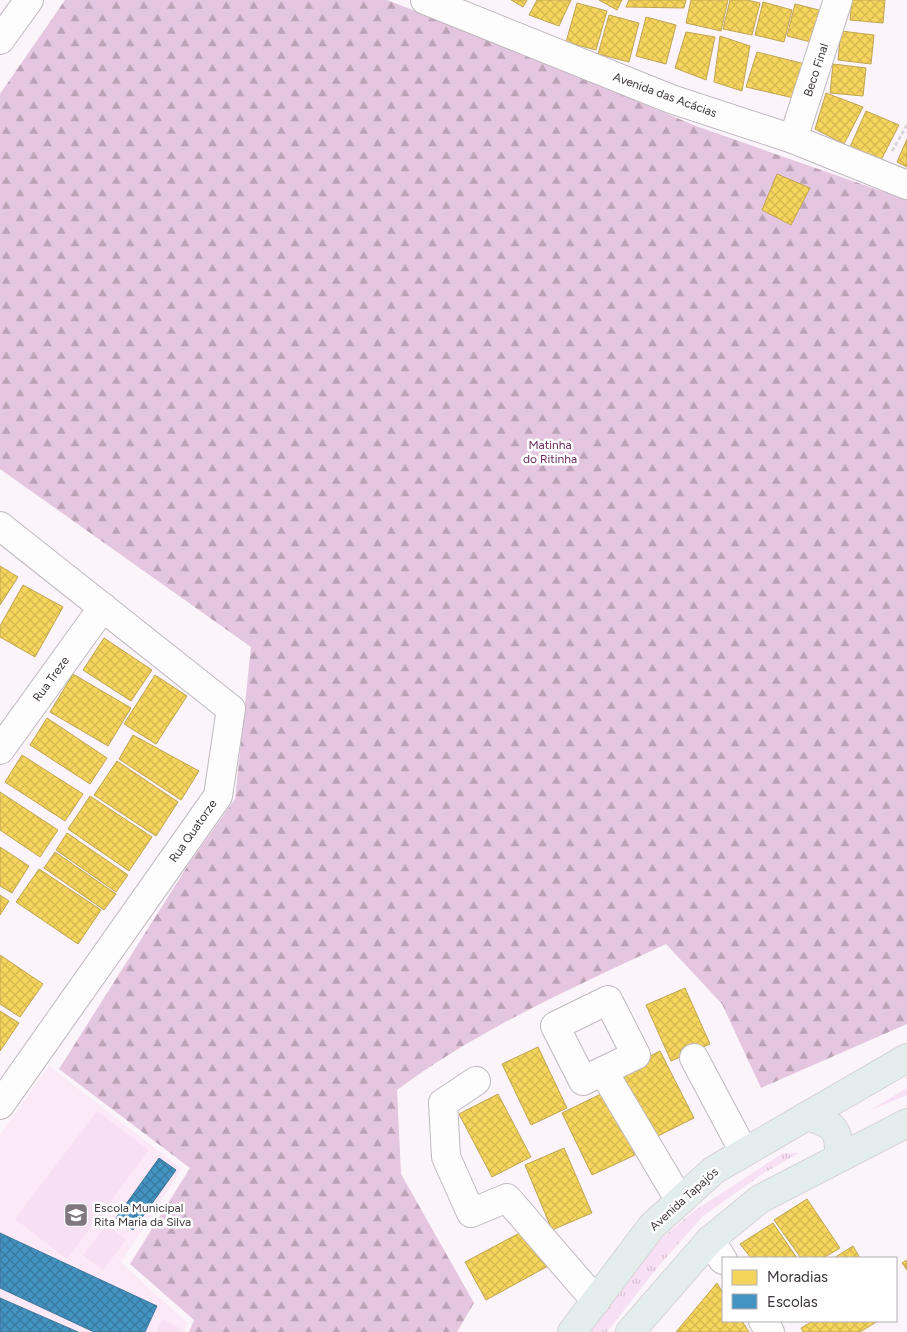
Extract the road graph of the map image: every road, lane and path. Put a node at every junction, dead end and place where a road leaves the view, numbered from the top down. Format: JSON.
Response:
{"nodes":[{"id":1,"x":29,"y":0,"type":"edge"},
{"id":2,"x":425,"y":0,"type":"edge"},
{"id":3,"x":838,"y":0,"type":"edge"},
{"id":4,"x":0,"y":40,"type":"edge"},
{"id":5,"x":793,"y":139,"type":"junction"},
{"id":6,"x":907,"y":185,"type":"edge"},
{"id":7,"x":0,"y":526,"type":"edge"},
{"id":8,"x":102,"y":607,"type":"junction"},
{"id":9,"x":0,"y":750,"type":"edge"},
{"id":10,"x":694,"y":1058,"type":"dead end"},
{"id":11,"x":907,"y":1058,"type":"edge"},
{"id":12,"x":603,"y":1071,"type":"dead end"},
{"id":13,"x":476,"y":1081,"type":"dead end"},
{"id":14,"x":0,"y":1105,"type":"edge"},
{"id":15,"x":806,"y":1116,"type":"junction"},
{"id":16,"x":907,"y":1123,"type":"edge"},
{"id":17,"x":744,"y":1152,"type":"junction"},
{"id":18,"x":839,"y":1156,"type":"junction"},
{"id":19,"x":680,"y":1201,"type":"junction"},
{"id":20,"x":717,"y":1250,"type":"edge"},
{"id":21,"x":596,"y":1301,"type":"junction"},
{"id":22,"x":572,"y":1332,"type":"edge"},
{"id":23,"x":630,"y":1332,"type":"edge"}],
"edges":[{"from":1,"to":4,"type":"street"},
{"from":2,"to":5,"type":"street","name":"Avenida das Acácias"},
{"from":3,"to":5,"type":"street","name":"Beco Final"},
{"from":5,"to":6,"type":"street","name":"Avenida das Acácias"},
{"from":7,"to":8,"type":"street","name":"Rua Quatorze"},
{"from":8,"to":9,"type":"street","name":"Rua Treze"},
{"from":8,"to":14,"type":"street","name":"Rua Quatorze"},
{"from":10,"to":17,"type":"street"},
{"from":11,"to":15,"type":"main road","name":"Avenida Tapajós"},
{"from":12,"to":19,"type":"street"},
{"from":13,"to":21,"type":"street"},
{"from":15,"to":17,"type":"main road","name":"Avenida Tapajós"},
{"from":15,"to":18,"type":"main road"},
{"from":16,"to":18,"type":"main road"},
{"from":17,"to":19,"type":"main road","name":"Avenida Tapajós"},
{"from":18,"to":20,"type":"main road"},
{"from":19,"to":21,"type":"main road","name":"Avenida Tapajós"},
{"from":20,"to":23,"type":"main road"},
{"from":21,"to":22,"type":"main road","name":"Avenida Tapajós"}]}
